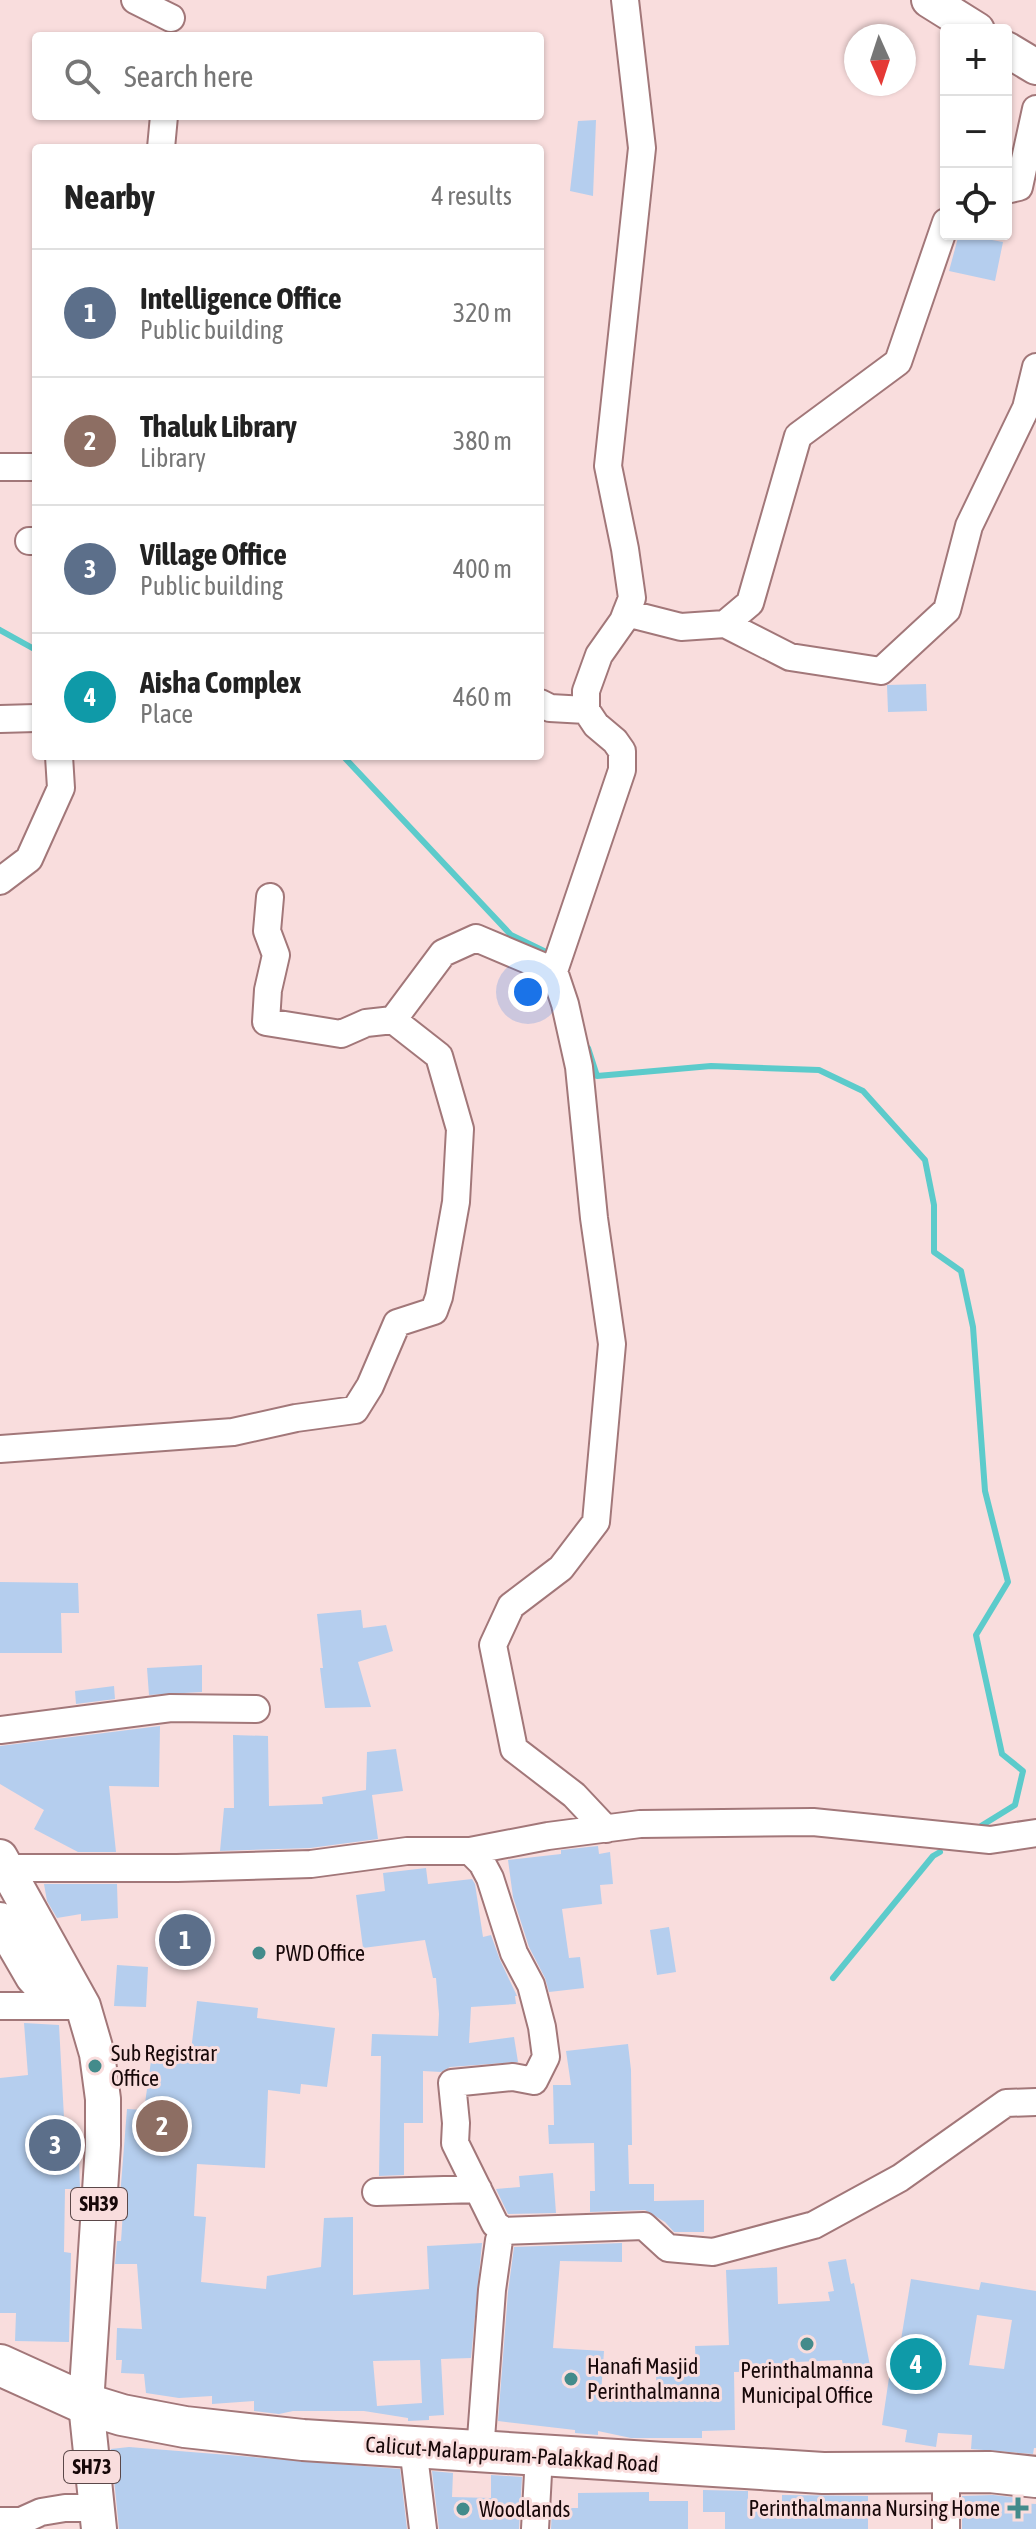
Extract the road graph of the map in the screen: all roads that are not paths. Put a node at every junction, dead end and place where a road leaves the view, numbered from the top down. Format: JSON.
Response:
{"nodes":[{"id":1,"x":135,"y":0,"type":"edge"},
{"id":2,"x":625,"y":0,"type":"edge"},
{"id":3,"x":929,"y":0,"type":"edge"},
{"id":4,"x":175,"y":18,"type":"edge"},
{"id":5,"x":967,"y":24,"type":"edge"},
{"id":6,"x":1036,"y":109,"type":"edge"},
{"id":7,"x":164,"y":120,"type":"edge"},
{"id":8,"x":161,"y":144,"type":"edge"},
{"id":9,"x":1012,"y":189,"type":"edge"},
{"id":10,"x":940,"y":235,"type":"edge"},
{"id":11,"x":1036,"y":367,"type":"edge"},
{"id":12,"x":0,"y":467,"type":"edge"},
{"id":13,"x":32,"y":467,"type":"edge"},
{"id":14,"x":626,"y":613,"type":"junction"},
{"id":15,"x":725,"y":624,"type":"junction"},
{"id":16,"x":544,"y":705,"type":"edge"},
{"id":17,"x":586,"y":710,"type":"junction"},
{"id":18,"x":32,"y":718,"type":"edge"},
{"id":19,"x":0,"y":719,"type":"edge"},
{"id":20,"x":59,"y":760,"type":"edge"},
{"id":21,"x":0,"y":881,"type":"edge"},
{"id":22,"x":270,"y":897,"type":"dead end"},
{"id":23,"x":554,"y":971,"type":"junction"},
{"id":24,"x":393,"y":1020,"type":"junction"},
{"id":25,"x":0,"y":1449,"type":"edge"},
{"id":26,"x":256,"y":1709,"type":"dead end"},
{"id":27,"x":0,"y":1730,"type":"edge"},
{"id":28,"x":606,"y":1829,"type":"junction"},
{"id":29,"x":1036,"y":1833,"type":"edge"},
{"id":30,"x":470,"y":1851,"type":"junction"},
{"id":31,"x":4,"y":1862,"type":"edge"},
{"id":32,"x":0,"y":1920,"type":"edge"},
{"id":33,"x":0,"y":2006,"type":"edge"},
{"id":34,"x":83,"y":2006,"type":"junction"},
{"id":35,"x":1036,"y":2102,"type":"edge"},
{"id":36,"x":478,"y":2189,"type":"junction"},
{"id":37,"x":376,"y":2192,"type":"dead end"},
{"id":38,"x":504,"y":2231,"type":"junction"},
{"id":39,"x":0,"y":2365,"type":"edge"},
{"id":40,"x":86,"y":2404,"type":"junction"},
{"id":41,"x":413,"y":2447,"type":"junction"},
{"id":42,"x":480,"y":2452,"type":"junction"},
{"id":43,"x":539,"y":2455,"type":"junction"},
{"id":44,"x":946,"y":2472,"type":"junction"},
{"id":45,"x":1036,"y":2477,"type":"edge"},
{"id":46,"x":99,"y":2518,"type":"edge"},
{"id":47,"x":0,"y":2521,"type":"edge"},
{"id":48,"x":423,"y":2529,"type":"edge"},
{"id":49,"x":535,"y":2529,"type":"edge"},
{"id":50,"x":946,"y":2529,"type":"edge"}],
"edges":[{"from":1,"to":4,"type":"street"},
{"from":2,"to":14,"type":"street"},
{"from":3,"to":5,"type":"main road"},
{"from":6,"to":9,"type":"street"},
{"from":7,"to":8,"type":"street"},
{"from":10,"to":15,"type":"street"},
{"from":11,"to":15,"type":"street"},
{"from":12,"to":13,"type":"street"},
{"from":14,"to":15,"type":"street"},
{"from":14,"to":17,"type":"street"},
{"from":16,"to":17,"type":"street"},
{"from":17,"to":23,"type":"street"},
{"from":18,"to":19,"type":"street"},
{"from":20,"to":21,"type":"street"},
{"from":22,"to":24,"type":"street"},
{"from":23,"to":24,"type":"street"},
{"from":23,"to":28,"type":"street"},
{"from":24,"to":25,"type":"street"},
{"from":26,"to":27,"type":"street"},
{"from":28,"to":29,"type":"street"},
{"from":28,"to":30,"type":"street"},
{"from":30,"to":31,"type":"street"},
{"from":30,"to":36,"type":"street"},
{"from":31,"to":34,"type":"main road","number":"SH39"},
{"from":32,"to":34,"type":"main road"},
{"from":33,"to":34,"type":"street"},
{"from":34,"to":40,"type":"main road","number":"SH39"},
{"from":35,"to":38,"type":"street"},
{"from":36,"to":37,"type":"street"},
{"from":36,"to":38,"type":"street"},
{"from":38,"to":42,"type":"street"},
{"from":39,"to":40,"type":"highway","name":"Calicut-Malappuram-Palakkad Road"},
{"from":40,"to":41,"type":"highway","name":"Calicut-Malappuram-Palakkad Road"},
{"from":40,"to":46,"type":"main road","number":"SH73"},
{"from":41,"to":42,"type":"highway","name":"Calicut-Malappuram-Palakkad Road"},
{"from":41,"to":48,"type":"street"},
{"from":42,"to":43,"type":"highway","name":"Calicut-Malappuram-Palakkad Road"},
{"from":43,"to":44,"type":"highway","name":"Calicut-Malappuram-Palakkad Road"},
{"from":43,"to":49,"type":"street"},
{"from":44,"to":45,"type":"highway","name":"Calicut-Malappuram-Palakkad Road"},
{"from":44,"to":50,"type":"street"},
{"from":46,"to":47,"type":"street"}]}
